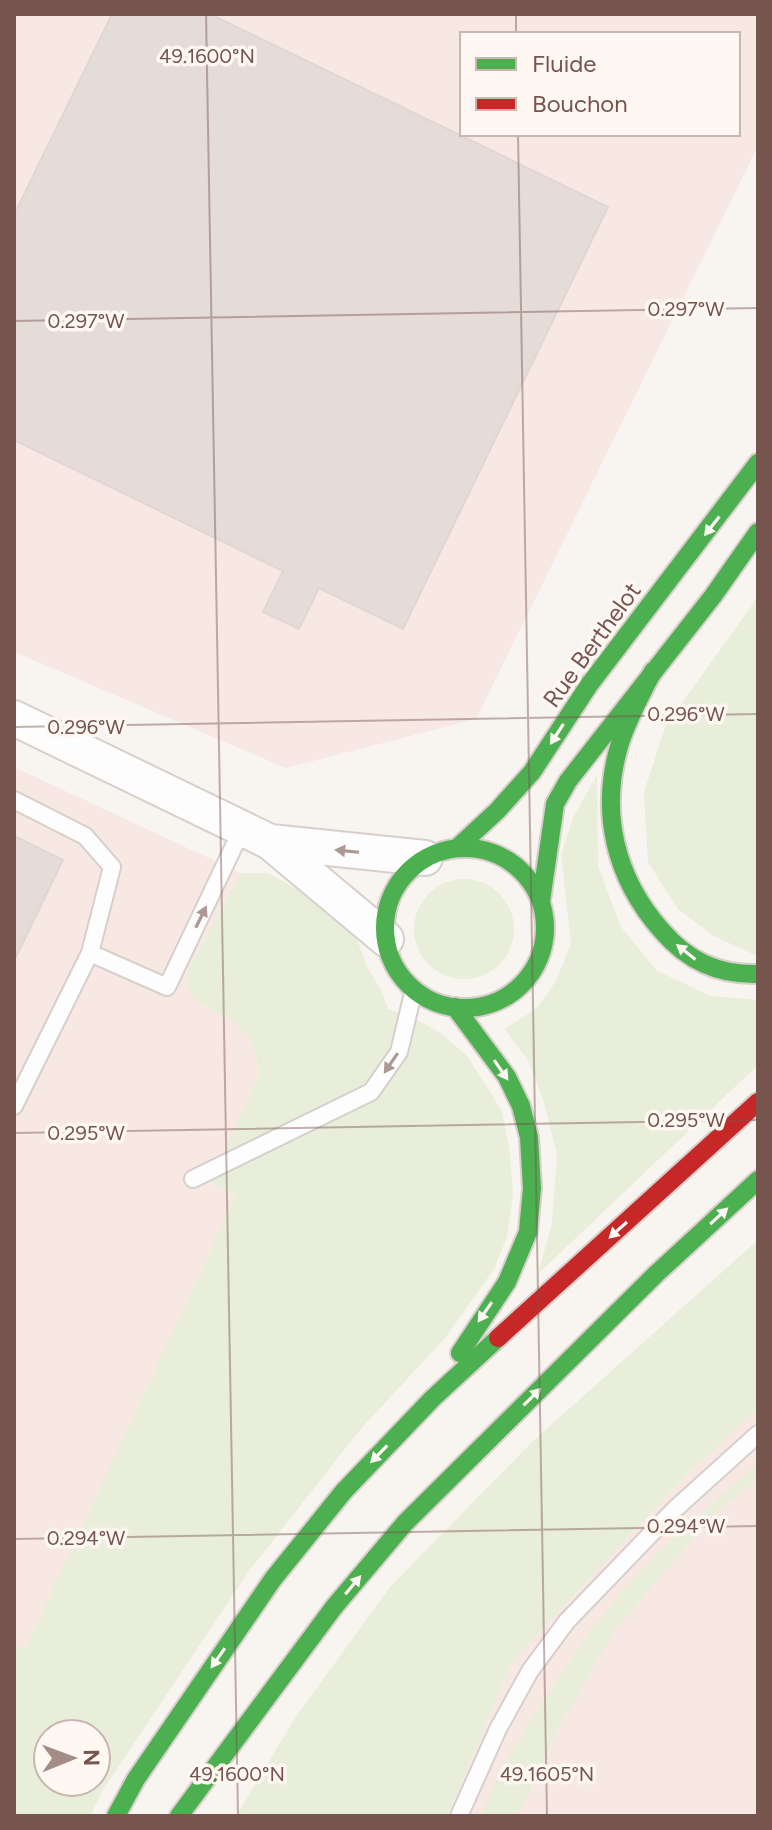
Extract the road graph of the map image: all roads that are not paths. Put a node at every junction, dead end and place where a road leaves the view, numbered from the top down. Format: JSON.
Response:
{"nodes":[{"id":1,"x":758,"y":463,"type":"edge"},
{"id":2,"x":758,"y":532,"type":"edge"},
{"id":3,"x":653,"y":671,"type":"junction"},
{"id":4,"x":14,"y":718,"type":"edge"},
{"id":5,"x":14,"y":800,"type":"edge"},
{"id":6,"x":256,"y":835,"type":"junction"},
{"id":7,"x":457,"y":848,"type":"junction"},
{"id":8,"x":425,"y":858,"type":"junction"},
{"id":9,"x":541,"y":901,"type":"junction"},
{"id":10,"x":386,"y":939,"type":"junction"},
{"id":11,"x":90,"y":953,"type":"junction"},
{"id":12,"x":758,"y":974,"type":"edge"},
{"id":13,"x":414,"y":989,"type":"junction"},
{"id":14,"x":455,"y":1007,"type":"junction"},
{"id":15,"x":758,"y":1102,"type":"edge"},
{"id":16,"x":14,"y":1106,"type":"edge"},
{"id":17,"x":193,"y":1179,"type":"dead end"},
{"id":18,"x":758,"y":1180,"type":"edge"},
{"id":19,"x":433,"y":1398,"type":"junction"},
{"id":20,"x":758,"y":1434,"type":"edge"},
{"id":21,"x":306,"y":1647,"type":"junction"},
{"id":22,"x":209,"y":1805,"type":"dead end"},
{"id":23,"x":116,"y":1816,"type":"edge"},
{"id":24,"x":179,"y":1816,"type":"edge"},
{"id":25,"x":459,"y":1816,"type":"edge"}],
"edges":[{"from":1,"to":7,"type":"main road","name":"Rue Berthelot","one_way":true},
{"from":2,"to":3,"type":"main road"},
{"from":3,"to":9,"type":"main road"},
{"from":12,"to":3,"type":"main road","one_way":true},
{"from":4,"to":6,"type":"street"},
{"from":5,"to":11,"type":"lane"},
{"from":8,"to":6,"type":"street","one_way":true},
{"from":6,"to":10,"type":"street"},
{"from":11,"to":6,"type":"lane","one_way":true},
{"from":7,"to":8,"type":"main road"},
{"from":7,"to":9,"type":"main road"},
{"from":8,"to":10,"type":"main road"},
{"from":9,"to":14,"type":"main road"},
{"from":10,"to":13,"type":"main road"},
{"from":11,"to":16,"type":"lane"},
{"from":13,"to":14,"type":"main road"},
{"from":13,"to":17,"type":"lane","one_way":true},
{"from":14,"to":19,"type":"main road","one_way":true},
{"from":15,"to":19,"type":"main road","one_way":true},
{"from":21,"to":18,"type":"main road","one_way":true},
{"from":19,"to":23,"type":"main road","one_way":true},
{"from":20,"to":25,"type":"lane"},
{"from":21,"to":22,"type":"main road"},
{"from":21,"to":24,"type":"main road"}]}
